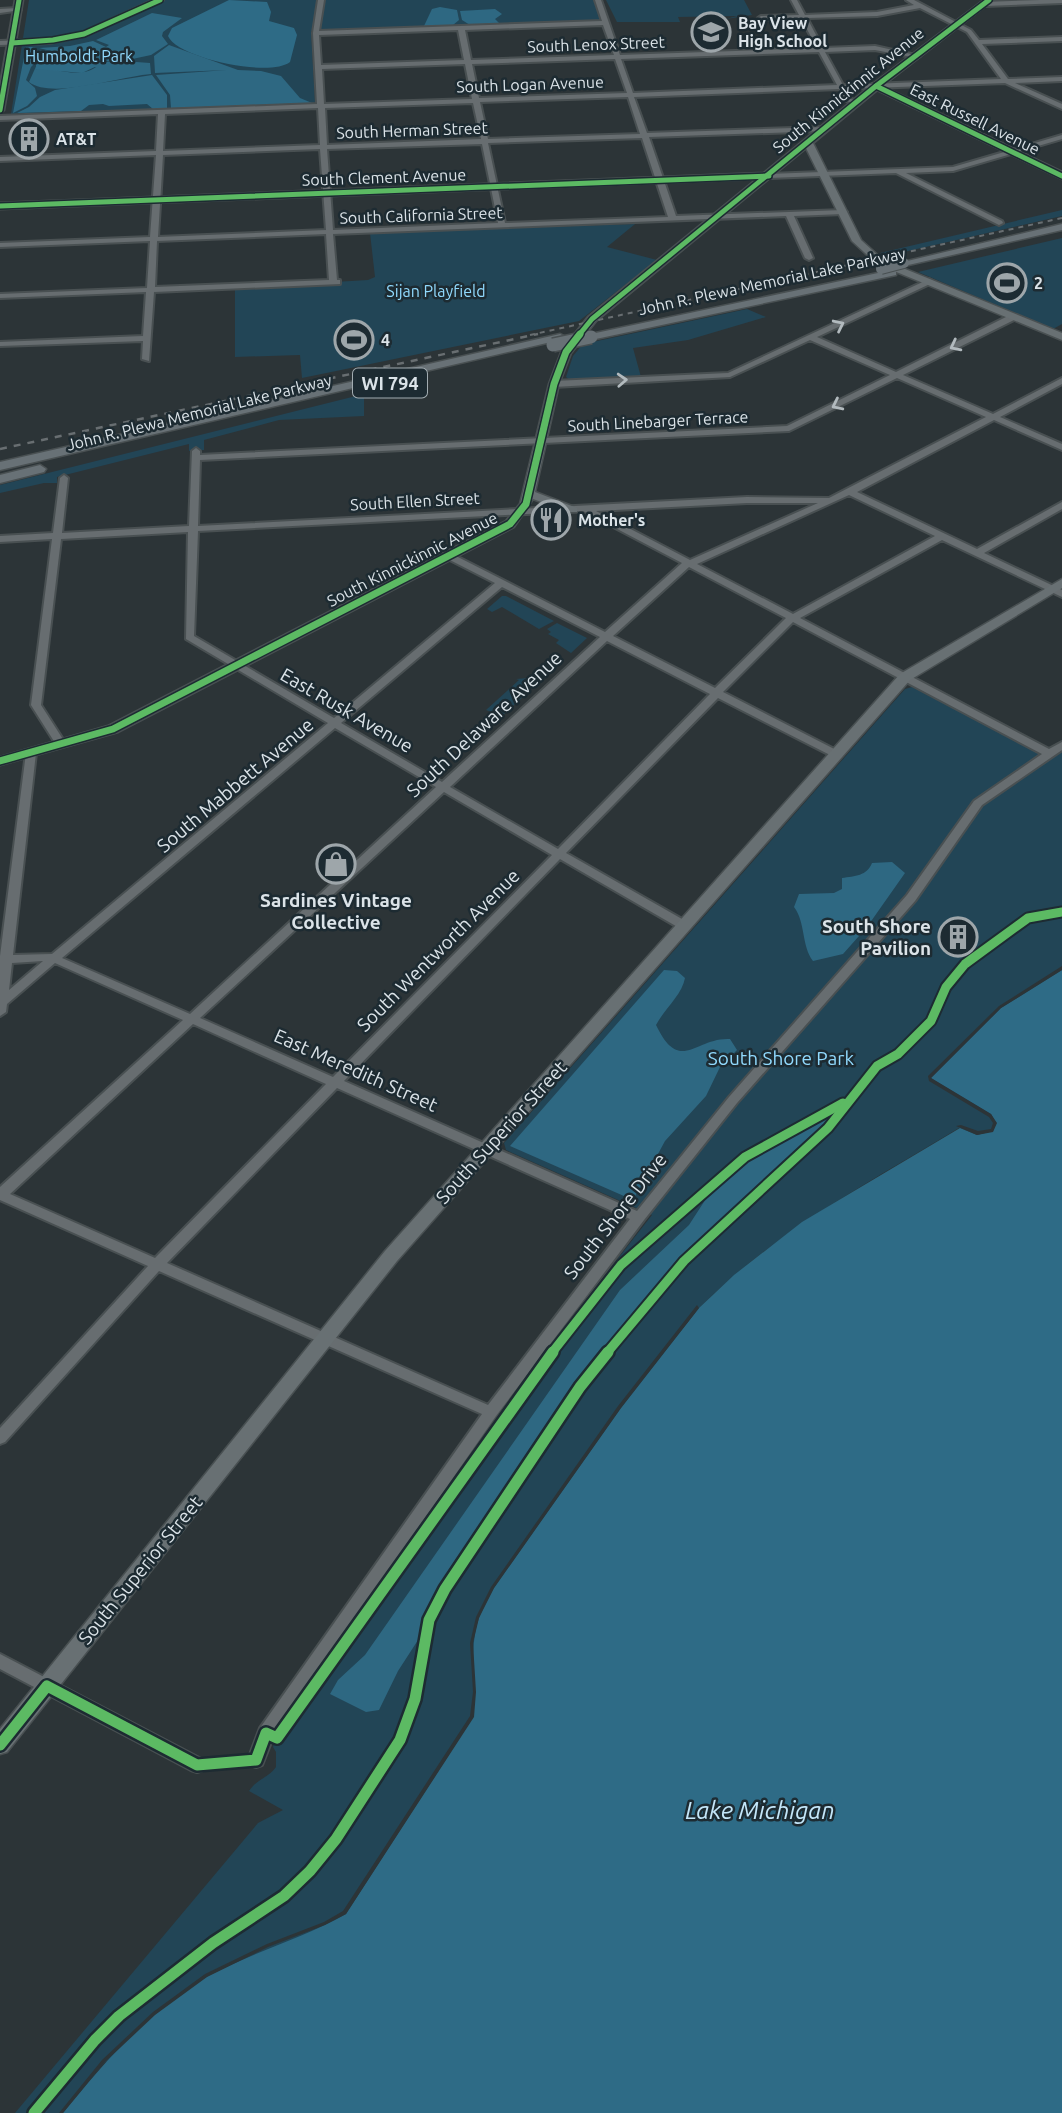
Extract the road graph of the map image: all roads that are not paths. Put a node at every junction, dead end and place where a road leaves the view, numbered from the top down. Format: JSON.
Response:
{"nodes":[{"id":1,"x":19,"y":0,"type":"edge"},
{"id":2,"x":160,"y":0,"type":"edge"},
{"id":3,"x":321,"y":0,"type":"edge"},
{"id":4,"x":598,"y":0,"type":"edge"},
{"id":5,"x":794,"y":0,"type":"edge"},
{"id":6,"x":909,"y":0,"type":"edge"},
{"id":7,"x":1062,"y":1,"type":"edge"},
{"id":8,"x":987,"y":2,"type":"edge"},
{"id":9,"x":920,"y":6,"type":"junction"},
{"id":10,"x":18,"y":10,"type":"junction"},
{"id":11,"x":0,"y":11,"type":"edge"},
{"id":12,"x":803,"y":16,"type":"junction"},
{"id":13,"x":761,"y":18,"type":"dead end"},
{"id":14,"x":607,"y":23,"type":"junction"},
{"id":15,"x":957,"y":25,"type":"junction"},
{"id":16,"x":461,"y":28,"type":"junction"},
{"id":17,"x":316,"y":33,"type":"junction"},
{"id":18,"x":1062,"y":39,"type":"edge"},
{"id":19,"x":0,"y":43,"type":"edge"},
{"id":20,"x":12,"y":43,"type":"junction"},
{"id":21,"x":977,"y":43,"type":"junction"},
{"id":22,"x":821,"y":50,"type":"junction"},
{"id":23,"x":917,"y":56,"type":"junction"},
{"id":24,"x":619,"y":57,"type":"junction"},
{"id":25,"x":469,"y":62,"type":"junction"},
{"id":26,"x":318,"y":67,"type":"junction"},
{"id":27,"x":3,"y":79,"type":"edge"},
{"id":28,"x":1062,"y":79,"type":"edge"},
{"id":29,"x":1006,"y":81,"type":"junction"},
{"id":30,"x":876,"y":86,"type":"junction"},
{"id":31,"x":841,"y":87,"type":"junction"},
{"id":32,"x":631,"y":94,"type":"junction"},
{"id":33,"x":477,"y":100,"type":"junction"},
{"id":34,"x":857,"y":102,"type":"junction"},
{"id":35,"x":321,"y":106,"type":"junction"},
{"id":36,"x":1062,"y":107,"type":"edge"},
{"id":37,"x":0,"y":110,"type":"edge"},
{"id":38,"x":162,"y":111,"type":"junction"},
{"id":39,"x":0,"y":118,"type":"edge"},
{"id":40,"x":825,"y":129,"type":"junction"},
{"id":41,"x":645,"y":135,"type":"junction"},
{"id":42,"x":1062,"y":137,"type":"edge"},
{"id":43,"x":485,"y":141,"type":"junction"},
{"id":44,"x":809,"y":144,"type":"junction"},
{"id":45,"x":323,"y":147,"type":"junction"},
{"id":46,"x":1010,"y":152,"type":"junction"},
{"id":47,"x":160,"y":153,"type":"junction"},
{"id":48,"x":0,"y":159,"type":"edge"},
{"id":49,"x":898,"y":171,"type":"junction"},
{"id":50,"x":825,"y":174,"type":"junction"},
{"id":51,"x":768,"y":176,"type":"junction"},
{"id":52,"x":1062,"y":176,"type":"edge"},
{"id":53,"x":660,"y":180,"type":"junction"},
{"id":54,"x":494,"y":187,"type":"junction"},
{"id":55,"x":327,"y":193,"type":"junction"},
{"id":56,"x":157,"y":200,"type":"junction"},
{"id":57,"x":0,"y":206,"type":"edge"},
{"id":58,"x":843,"y":212,"type":"junction"},
{"id":59,"x":789,"y":214,"type":"junction"},
{"id":60,"x":719,"y":217,"type":"junction"},
{"id":61,"x":673,"y":219,"type":"junction"},
{"id":62,"x":999,"y":223,"type":"dead end"},
{"id":63,"x":502,"y":225,"type":"junction"},
{"id":64,"x":1062,"y":227,"type":"edge"},
{"id":65,"x":329,"y":232,"type":"junction"},
{"id":66,"x":1062,"y":234,"type":"edge"},
{"id":67,"x":154,"y":239,"type":"junction"},
{"id":68,"x":0,"y":245,"type":"edge"},
{"id":69,"x":809,"y":258,"type":"dead end"},
{"id":70,"x":909,"y":266,"type":"junction"},
{"id":71,"x":929,"y":281,"type":"junction"},
{"id":72,"x":151,"y":289,"type":"junction"},
{"id":73,"x":0,"y":296,"type":"edge"},
{"id":74,"x":1013,"y":317,"type":"junction"},
{"id":75,"x":1062,"y":337,"type":"edge"},
{"id":76,"x":148,"y":338,"type":"junction"},
{"id":77,"x":812,"y":338,"type":"junction"},
{"id":78,"x":557,"y":341,"type":"junction"},
{"id":79,"x":0,"y":344,"type":"edge"},
{"id":80,"x":146,"y":359,"type":"dead end"},
{"id":81,"x":898,"y":375,"type":"junction"},
{"id":82,"x":1062,"y":381,"type":"edge"},
{"id":83,"x":554,"y":384,"type":"junction"},
{"id":84,"x":995,"y":418,"type":"junction"},
{"id":85,"x":540,"y":440,"type":"junction"},
{"id":86,"x":1062,"y":447,"type":"edge"},
{"id":87,"x":196,"y":455,"type":"joint"},
{"id":88,"x":0,"y":468,"type":"edge"},
{"id":89,"x":64,"y":478,"type":"dead end"},
{"id":90,"x":0,"y":481,"type":"edge"},
{"id":91,"x":849,"y":492,"type":"junction"},
{"id":92,"x":529,"y":494,"type":"junction"},
{"id":93,"x":831,"y":500,"type":"junction"},
{"id":94,"x":1062,"y":505,"type":"edge"},
{"id":95,"x":579,"y":509,"type":"junction"},
{"id":96,"x":522,"y":512,"type":"junction"},
{"id":97,"x":194,"y":529,"type":"junction"},
{"id":98,"x":57,"y":536,"type":"junction"},
{"id":99,"x":942,"y":536,"type":"junction"},
{"id":100,"x":0,"y":540,"type":"edge"},
{"id":101,"x":977,"y":553,"type":"junction"},
{"id":102,"x":449,"y":556,"type":"junction"},
{"id":103,"x":689,"y":563,"type":"junction"},
{"id":104,"x":501,"y":583,"type":"junction"},
{"id":105,"x":1059,"y":589,"type":"edge"},
{"id":106,"x":793,"y":618,"type":"junction"},
{"id":107,"x":605,"y":636,"type":"junction"},
{"id":108,"x":236,"y":665,"type":"junction"},
{"id":109,"x":905,"y":677,"type":"junction"},
{"id":110,"x":716,"y":693,"type":"junction"},
{"id":111,"x":335,"y":723,"type":"junction"},
{"id":112,"x":61,"y":744,"type":"junction"},
{"id":113,"x":1062,"y":745,"type":"edge"},
{"id":114,"x":31,"y":753,"type":"junction"},
{"id":115,"x":1049,"y":753,"type":"junction"},
{"id":116,"x":836,"y":754,"type":"junction"},
{"id":117,"x":0,"y":761,"type":"edge"},
{"id":118,"x":443,"y":786,"type":"junction"},
{"id":119,"x":558,"y":854,"type":"junction"},
{"id":120,"x":685,"y":926,"type":"junction"},
{"id":121,"x":56,"y":959,"type":"junction"},
{"id":122,"x":3,"y":960,"type":"edge"},
{"id":123,"x":1,"y":1008,"type":"edge"},
{"id":124,"x":191,"y":1019,"type":"junction"},
{"id":125,"x":333,"y":1082,"type":"junction"},
{"id":126,"x":486,"y":1149,"type":"junction"},
{"id":127,"x":0,"y":1195,"type":"edge"},
{"id":128,"x":639,"y":1217,"type":"junction"},
{"id":129,"x":157,"y":1264,"type":"junction"},
{"id":130,"x":325,"y":1339,"type":"junction"},
{"id":131,"x":491,"y":1412,"type":"junction"},
{"id":132,"x":0,"y":1438,"type":"edge"},
{"id":133,"x":0,"y":1661,"type":"edge"},
{"id":134,"x":47,"y":1686,"type":"junction"},
{"id":135,"x":0,"y":1745,"type":"edge"},
{"id":136,"x":256,"y":1760,"type":"dead end"},
{"id":137,"x":197,"y":1765,"type":"dead end"}],
"edges":[{"from":1,"to":10,"type":"main road"},
{"from":2,"to":20,"type":"street"},
{"from":3,"to":17,"type":"street"},
{"from":4,"to":14,"type":"street"},
{"from":5,"to":12,"type":"street"},
{"from":6,"to":9,"type":"street"},
{"from":7,"to":8,"type":"street"},
{"from":8,"to":15,"type":"main road","name":"South Kinnickinnic Avenue"},
{"from":9,"to":12,"type":"street"},
{"from":9,"to":15,"type":"street"},
{"from":10,"to":11,"type":"street"},
{"from":10,"to":20,"type":"main road"},
{"from":12,"to":13,"type":"street"},
{"from":12,"to":22,"type":"street"},
{"from":14,"to":16,"type":"street"},
{"from":14,"to":24,"type":"street"},
{"from":15,"to":21,"type":"street"},
{"from":15,"to":23,"type":"main road","name":"South Kinnickinnic Avenue"},
{"from":16,"to":17,"type":"street"},
{"from":16,"to":25,"type":"street"},
{"from":17,"to":26,"type":"street"},
{"from":18,"to":21,"type":"street"},
{"from":19,"to":20,"type":"street"},
{"from":20,"to":27,"type":"main road"},
{"from":21,"to":29,"type":"street"},
{"from":22,"to":23,"type":"street","name":"South Lenox Street"},
{"from":22,"to":24,"type":"street","name":"South Lenox Street"},
{"from":22,"to":31,"type":"street"},
{"from":23,"to":30,"type":"main road","name":"South Kinnickinnic Avenue"},
{"from":24,"to":25,"type":"street","name":"South Lenox Street"},
{"from":24,"to":32,"type":"street"},
{"from":25,"to":26,"type":"street","name":"South Lenox Street"},
{"from":25,"to":33,"type":"street"},
{"from":26,"to":35,"type":"street"},
{"from":27,"to":37,"type":"main road"},
{"from":28,"to":29,"type":"street","name":"South Logan Avenue"},
{"from":29,"to":30,"type":"street","name":"South Logan Avenue"},
{"from":29,"to":36,"type":"street"},
{"from":30,"to":31,"type":"street","name":"South Logan Avenue"},
{"from":30,"to":34,"type":"main road","name":"South Kinnickinnic Avenue"},
{"from":30,"to":46,"type":"main road","name":"East Russell Avenue"},
{"from":31,"to":32,"type":"street","name":"South Logan Avenue"},
{"from":31,"to":34,"type":"street"},
{"from":32,"to":33,"type":"street","name":"South Logan Avenue"},
{"from":32,"to":41,"type":"street"},
{"from":33,"to":35,"type":"street","name":"South Logan Avenue"},
{"from":33,"to":43,"type":"street"},
{"from":34,"to":40,"type":"main road","name":"South Kinnickinnic Avenue"},
{"from":35,"to":38,"type":"street","name":"South Logan Avenue"},
{"from":35,"to":45,"type":"street"},
{"from":38,"to":39,"type":"street","name":"South Logan Avenue"},
{"from":38,"to":47,"type":"street"},
{"from":40,"to":41,"type":"street","name":"South Herman Street"},
{"from":40,"to":44,"type":"main road","name":"South Kinnickinnic Avenue"},
{"from":41,"to":43,"type":"street","name":"South Herman Street"},
{"from":41,"to":53,"type":"street"},
{"from":42,"to":46,"type":"street","name":"South Clement Avenue"},
{"from":43,"to":45,"type":"street","name":"South Herman Street"},
{"from":43,"to":54,"type":"street"},
{"from":44,"to":50,"type":"main road"},
{"from":44,"to":51,"type":"main road","name":"South Kinnickinnic Avenue"},
{"from":45,"to":47,"type":"street","name":"South Herman Street"},
{"from":45,"to":55,"type":"street"},
{"from":46,"to":49,"type":"street","name":"South Clement Avenue"},
{"from":46,"to":52,"type":"main road","name":"East Russell Avenue"},
{"from":47,"to":48,"type":"street","name":"South Herman Street"},
{"from":47,"to":56,"type":"street"},
{"from":49,"to":50,"type":"street","name":"South Clement Avenue"},
{"from":49,"to":62,"type":"street"},
{"from":50,"to":51,"type":"street","name":"South Clement Avenue"},
{"from":50,"to":58,"type":"main road"},
{"from":51,"to":53,"type":"main road","name":"South Clement Avenue"},
{"from":51,"to":60,"type":"main road","name":"South Kinnickinnic Avenue"},
{"from":53,"to":54,"type":"main road","name":"South Clement Avenue"},
{"from":53,"to":61,"type":"street"},
{"from":54,"to":55,"type":"main road","name":"South Clement Avenue"},
{"from":54,"to":63,"type":"street"},
{"from":55,"to":56,"type":"main road","name":"South Clement Avenue"},
{"from":55,"to":65,"type":"street"},
{"from":56,"to":57,"type":"main road","name":"South Clement Avenue"},
{"from":56,"to":67,"type":"street"},
{"from":58,"to":59,"type":"street","name":"South California Street"},
{"from":58,"to":71,"type":"main road"},
{"from":59,"to":60,"type":"street","name":"South California Street"},
{"from":59,"to":69,"type":"street"},
{"from":60,"to":61,"type":"street","name":"South California Street"},
{"from":60,"to":83,"type":"main road","name":"South Kinnickinnic Avenue"},
{"from":61,"to":63,"type":"street","name":"South California Street"},
{"from":63,"to":65,"type":"street","name":"South California Street"},
{"from":64,"to":70,"type":"main road","name":"John R. Plewa Memorial Lake Parkway","number":"WI 794"},
{"from":65,"to":67,"type":"street","name":"South California Street"},
{"from":65,"to":72,"type":"street"},
{"from":66,"to":70,"type":"main road","name":"John R. Plewa Memorial Lake Parkway","number":"WI 794"},
{"from":67,"to":68,"type":"street","name":"South California Street"},
{"from":67,"to":72,"type":"street"},
{"from":70,"to":78,"type":"main road","name":"John R. Plewa Memorial Lake Parkway","number":"WI 794","bridge":true},
{"from":71,"to":74,"type":"main road"},
{"from":77,"to":71,"type":"street","one_way":true},
{"from":72,"to":73,"type":"street"},
{"from":72,"to":76,"type":"street"},
{"from":74,"to":75,"type":"main road"},
{"from":74,"to":81,"type":"street","name":"South Linebarger Terrace","one_way":true},
{"from":76,"to":79,"type":"street"},
{"from":76,"to":80,"type":"street"},
{"from":77,"to":81,"type":"street"},
{"from":83,"to":77,"type":"street","one_way":true},
{"from":78,"to":88,"type":"main road","name":"John R. Plewa Memorial Lake Parkway","number":"WI 794"},
{"from":78,"to":90,"type":"main road","name":"John R. Plewa Memorial Lake Parkway","number":"WI 794"},
{"from":81,"to":84,"type":"street"},
{"from":81,"to":85,"type":"street","name":"South Linebarger Terrace","one_way":true},
{"from":82,"to":84,"type":"street","name":"South Delaware Avenue"},
{"from":83,"to":85,"type":"main road","name":"South Kinnickinnic Avenue"},
{"from":84,"to":86,"type":"street"},
{"from":84,"to":91,"type":"street","name":"South Delaware Avenue"},
{"from":85,"to":87,"type":"street","name":"South Linebarger Terrace"},
{"from":85,"to":92,"type":"main road","name":"South Kinnickinnic Avenue"},
{"from":87,"to":97,"type":"street","name":"East Rusk Avenue"},
{"from":89,"to":98,"type":"street"},
{"from":91,"to":93,"type":"street","name":"South Delaware Avenue"},
{"from":91,"to":99,"type":"street"},
{"from":92,"to":95,"type":"main road"},
{"from":92,"to":96,"type":"main road","name":"South Kinnickinnic Avenue"},
{"from":93,"to":95,"type":"street","name":"South Ellen Street"},
{"from":93,"to":103,"type":"street","name":"South Delaware Avenue"},
{"from":94,"to":101,"type":"street"},
{"from":95,"to":96,"type":"street","name":"South Ellen Street"},
{"from":95,"to":103,"type":"street"},
{"from":96,"to":97,"type":"street","name":"South Ellen Street"},
{"from":96,"to":102,"type":"main road","name":"South Kinnickinnic Avenue"},
{"from":97,"to":98,"type":"street","name":"South Ellen Street"},
{"from":97,"to":108,"type":"street","name":"East Rusk Avenue"},
{"from":98,"to":100,"type":"street","name":"South Ellen Street"},
{"from":98,"to":112,"type":"street"},
{"from":99,"to":101,"type":"street"},
{"from":99,"to":106,"type":"street","name":"South Wentworth Avenue"},
{"from":101,"to":105,"type":"street"},
{"from":102,"to":104,"type":"street"},
{"from":102,"to":108,"type":"main road","name":"South Kinnickinnic Avenue"},
{"from":103,"to":106,"type":"street"},
{"from":103,"to":107,"type":"street","name":"South Delaware Avenue"},
{"from":104,"to":107,"type":"street"},
{"from":104,"to":111,"type":"street","name":"South Mabbett Avenue"},
{"from":105,"to":109,"type":"main road","name":"South Superior Street"},
{"from":106,"to":109,"type":"street"},
{"from":106,"to":110,"type":"street","name":"South Wentworth Avenue"},
{"from":107,"to":110,"type":"street"},
{"from":107,"to":118,"type":"street","name":"South Delaware Avenue"},
{"from":108,"to":111,"type":"street","name":"East Rusk Avenue"},
{"from":108,"to":112,"type":"main road","name":"South Kinnickinnic Avenue"},
{"from":109,"to":115,"type":"street"},
{"from":109,"to":116,"type":"main road","name":"South Superior Street"},
{"from":110,"to":116,"type":"street"},
{"from":110,"to":119,"type":"street","name":"South Wentworth Avenue"},
{"from":111,"to":118,"type":"street","name":"East Rusk Avenue"},
{"from":111,"to":121,"type":"street","name":"South Mabbett Avenue"},
{"from":112,"to":114,"type":"main road","name":"South Kinnickinnic Avenue"},
{"from":113,"to":115,"type":"street","name":"South Shore Drive"},
{"from":114,"to":117,"type":"main road","name":"South Kinnickinnic Avenue"},
{"from":114,"to":122,"type":"street"},
{"from":115,"to":128,"type":"street","name":"South Shore Drive"},
{"from":116,"to":120,"type":"main road","name":"South Superior Street"},
{"from":118,"to":119,"type":"street","name":"East Rusk Avenue"},
{"from":118,"to":124,"type":"street","name":"South Delaware Avenue"},
{"from":119,"to":120,"type":"street","name":"East Rusk Avenue"},
{"from":119,"to":125,"type":"street","name":"South Wentworth Avenue"},
{"from":120,"to":126,"type":"main road","name":"South Superior Street"},
{"from":121,"to":122,"type":"street"},
{"from":121,"to":123,"type":"street","name":"South Mabbett Avenue"},
{"from":121,"to":124,"type":"street","name":"East Meredith Street"},
{"from":122,"to":123,"type":"street"},
{"from":124,"to":125,"type":"street","name":"East Meredith Street"},
{"from":124,"to":127,"type":"street","name":"South Delaware Avenue"},
{"from":125,"to":126,"type":"street","name":"East Meredith Street"},
{"from":125,"to":129,"type":"street","name":"South Wentworth Avenue"},
{"from":126,"to":128,"type":"street","name":"East Meredith Street"},
{"from":126,"to":130,"type":"main road","name":"South Superior Street"},
{"from":127,"to":129,"type":"street"},
{"from":128,"to":131,"type":"street","name":"South Shore Drive"},
{"from":129,"to":130,"type":"street"},
{"from":129,"to":132,"type":"street","name":"South Wentworth Avenue"},
{"from":130,"to":131,"type":"street"},
{"from":130,"to":134,"type":"main road","name":"South Superior Street"},
{"from":131,"to":136,"type":"street","name":"South Shore Drive"},
{"from":133,"to":134,"type":"street"},
{"from":134,"to":135,"type":"main road","name":"South Superior Street"},
{"from":134,"to":137,"type":"street"}]}
